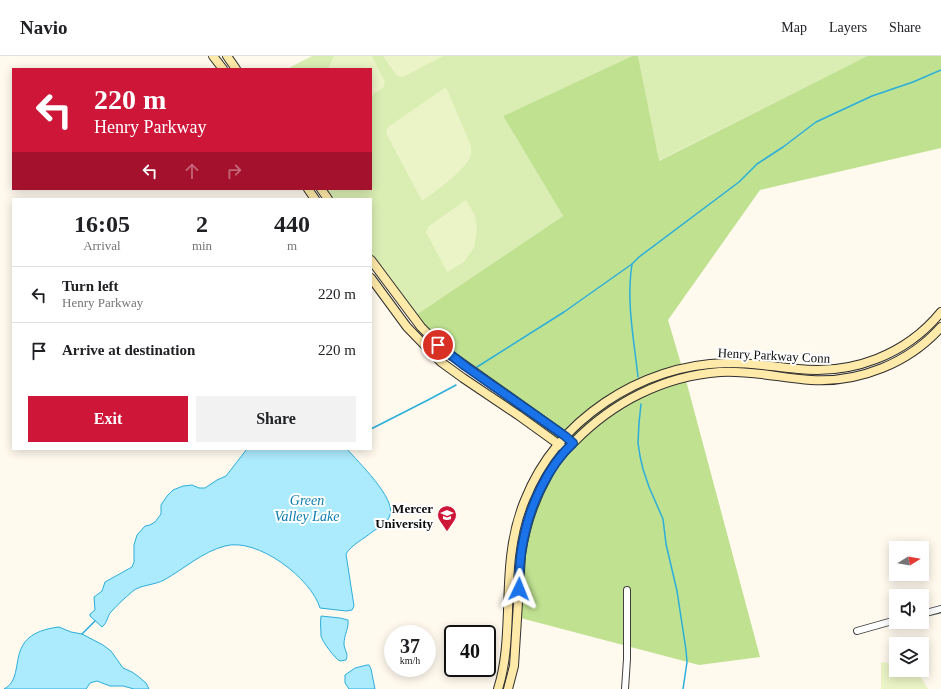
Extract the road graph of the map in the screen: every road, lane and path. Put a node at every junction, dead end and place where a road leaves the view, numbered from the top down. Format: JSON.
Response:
{"nodes":[{"id":1,"x":214,"y":56,"type":"edge"},
{"id":2,"x":227,"y":56,"type":"edge"},
{"id":3,"x":222,"y":68,"type":"edge"},
{"id":4,"x":235,"y":68,"type":"edge"},
{"id":5,"x":372,"y":261,"type":"edge"},
{"id":6,"x":372,"y":279,"type":"edge"},
{"id":7,"x":941,"y":312,"type":"edge"},
{"id":8,"x":941,"y":327,"type":"edge"},
{"id":9,"x":565,"y":436,"type":"junction"},
{"id":10,"x":573,"y":443,"type":"junction"},
{"id":11,"x":558,"y":444,"type":"junction"},
{"id":12,"x":566,"y":450,"type":"junction"},
{"id":13,"x":627,"y":590,"type":"dead end"},
{"id":14,"x":941,"y":609,"type":"edge"},
{"id":15,"x":929,"y":612,"type":"edge"},
{"id":16,"x":889,"y":622,"type":"edge"},
{"id":17,"x":857,"y":631,"type":"dead end"},
{"id":18,"x":498,"y":689,"type":"edge"},
{"id":19,"x":508,"y":689,"type":"edge"},
{"id":20,"x":625,"y":689,"type":"edge"}],
"edges":[{"from":1,"to":3,"type":"street"},
{"from":2,"to":4,"type":"street"},
{"from":5,"to":9,"type":"street"},
{"from":6,"to":11,"type":"street"},
{"from":7,"to":9,"type":"street","name":"Henry Parkway Conn"},
{"from":8,"to":10,"type":"street","name":"Henry Parkway Conn"},
{"from":9,"to":10,"type":"street"},
{"from":9,"to":11,"type":"street","name":"Henry Parkway Conn"},
{"from":10,"to":12,"type":"street","name":"Henry Parkway Conn"},
{"from":11,"to":12,"type":"street"},
{"from":11,"to":18,"type":"street","name":"Henry Parkway Conn"},
{"from":12,"to":19,"type":"street","name":"Henry Parkway Conn"},
{"from":13,"to":20,"type":"street"},
{"from":14,"to":15,"type":"street"},
{"from":16,"to":17,"type":"street"}]}
